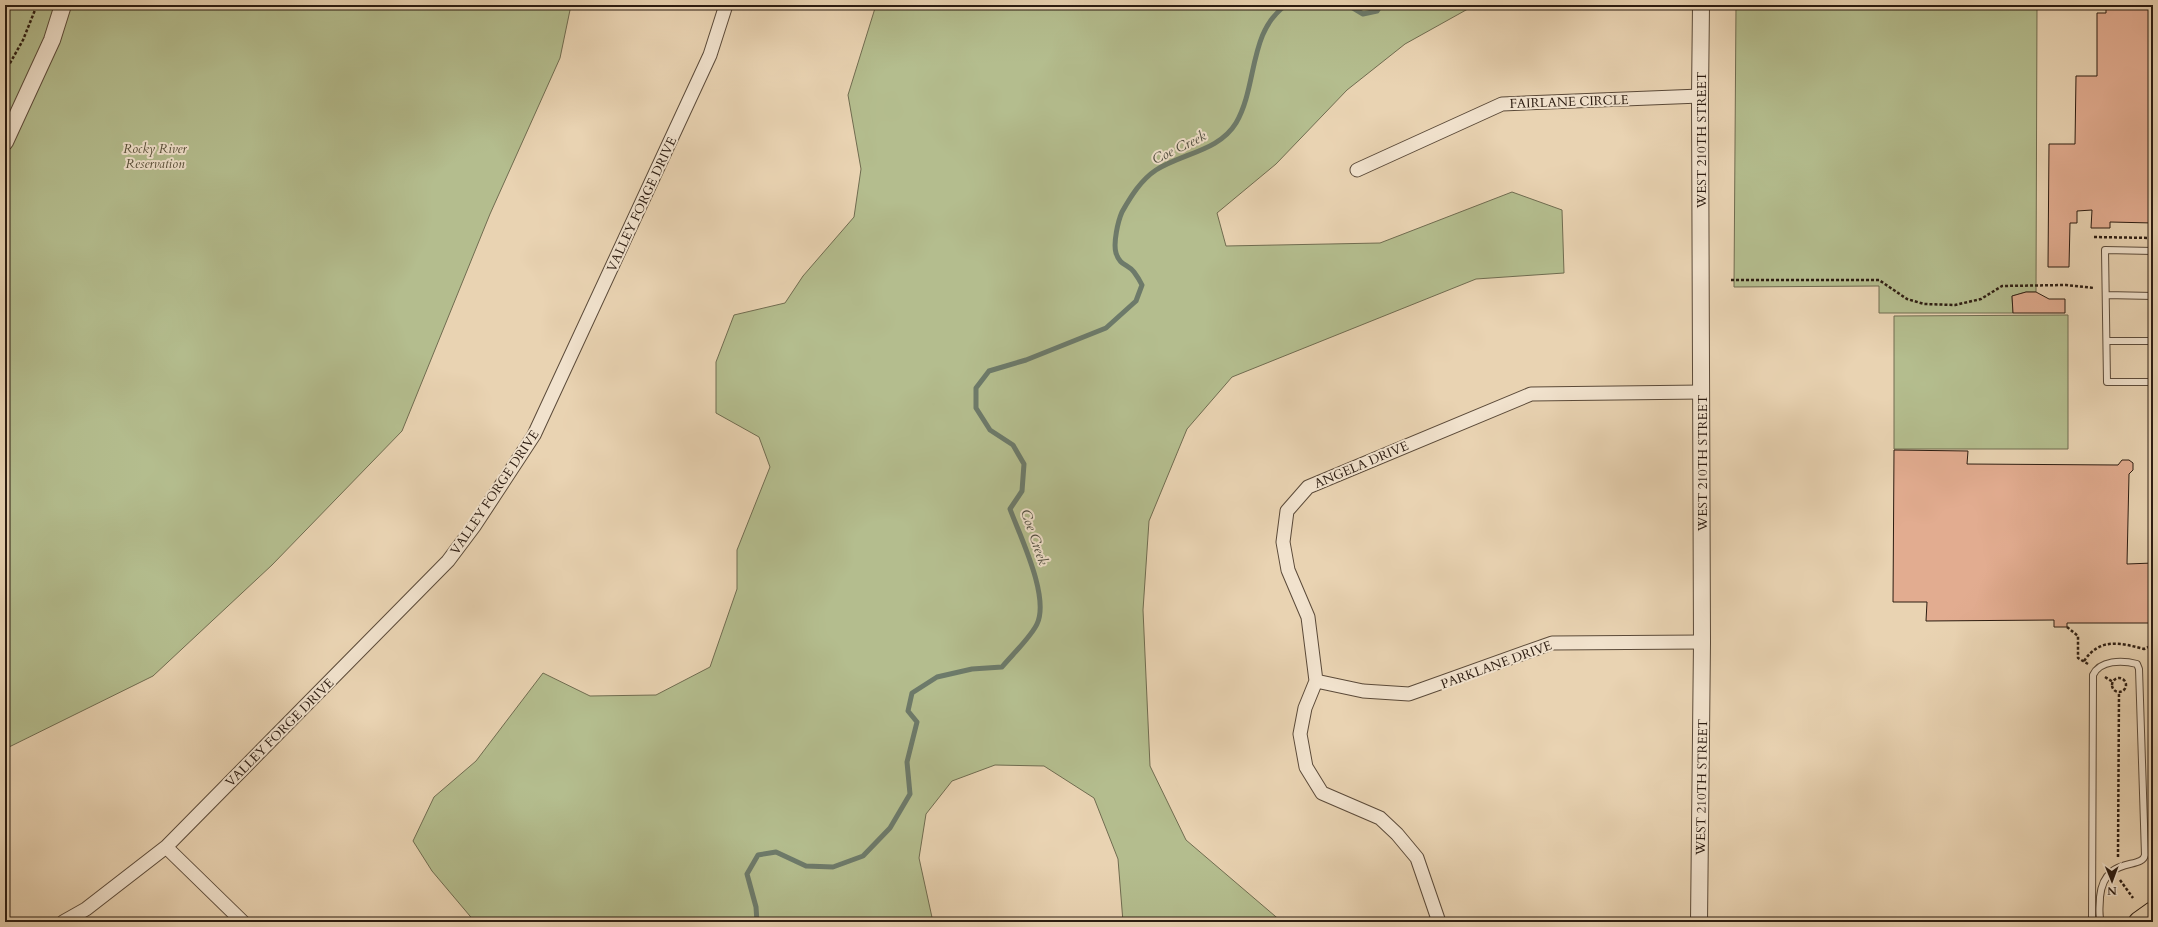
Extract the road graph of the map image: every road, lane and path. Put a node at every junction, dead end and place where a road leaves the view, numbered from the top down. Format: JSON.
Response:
{"nodes":[{"id":1,"x":37,"y":5,"type":"edge"},
{"id":2,"x":63,"y":5,"type":"edge"},
{"id":3,"x":726,"y":5,"type":"edge"},
{"id":4,"x":1701,"y":5,"type":"edge"},
{"id":5,"x":5,"y":72,"type":"edge"},
{"id":6,"x":1700,"y":96,"type":"junction"},
{"id":7,"x":5,"y":142,"type":"edge"},
{"id":8,"x":1357,"y":170,"type":"dead end"},
{"id":9,"x":2094,"y":237,"type":"dead end"},
{"id":10,"x":2153,"y":238,"type":"edge"},
{"id":11,"x":2153,"y":251,"type":"edge"},
{"id":12,"x":1730,"y":280,"type":"dead end"},
{"id":13,"x":2094,"y":288,"type":"dead end"},
{"id":14,"x":2106,"y":295,"type":"junction"},
{"id":15,"x":2153,"y":296,"type":"edge"},
{"id":16,"x":2153,"y":341,"type":"edge"},
{"id":17,"x":2107,"y":342,"type":"junction"},
{"id":18,"x":2153,"y":382,"type":"edge"},
{"id":19,"x":1702,"y":392,"type":"junction"},
{"id":20,"x":2068,"y":627,"type":"dead end"},
{"id":21,"x":1702,"y":642,"type":"junction"},
{"id":22,"x":2153,"y":645,"type":"edge"},
{"id":23,"x":1316,"y":681,"type":"junction"},
{"id":24,"x":2119,"y":692,"type":"junction"},
{"id":25,"x":166,"y":846,"type":"junction"},
{"id":26,"x":2118,"y":868,"type":"junction"},
{"id":27,"x":2133,"y":898,"type":"dead end"},
{"id":28,"x":2153,"y":912,"type":"edge"},
{"id":29,"x":63,"y":922,"type":"edge"},
{"id":30,"x":243,"y":922,"type":"edge"},
{"id":31,"x":1439,"y":922,"type":"edge"},
{"id":32,"x":1699,"y":922,"type":"edge"},
{"id":33,"x":2092,"y":922,"type":"edge"},
{"id":34,"x":2101,"y":922,"type":"edge"},
{"id":35,"x":2139,"y":922,"type":"edge"}],
"edges":[{"from":1,"to":5,"type":"path"},
{"from":2,"to":7,"type":"street"},
{"from":3,"to":25,"type":"street","name":"VALLEY FORGE DRIVE"},
{"from":4,"to":6,"type":"street","name":"WEST 210TH STREET"},
{"from":6,"to":8,"type":"street","name":"FAIRLANE CIRCLE"},
{"from":6,"to":19,"type":"street","name":"WEST 210TH STREET"},
{"from":9,"to":10,"type":"path"},
{"from":11,"to":14,"type":"lane"},
{"from":12,"to":13,"type":"path"},
{"from":14,"to":15,"type":"lane"},
{"from":14,"to":17,"type":"lane"},
{"from":16,"to":17,"type":"lane"},
{"from":17,"to":18,"type":"lane"},
{"from":19,"to":21,"type":"street","name":"WEST 210TH STREET"},
{"from":19,"to":23,"type":"street","name":"ANGELA DRIVE"},
{"from":20,"to":22,"type":"path"},
{"from":21,"to":23,"type":"street","name":"PARKLANE DRIVE"},
{"from":21,"to":32,"type":"street","name":"WEST 210TH STREET"},
{"from":23,"to":31,"type":"street"},
{"from":24,"to":24,"type":"path"},
{"from":24,"to":26,"type":"path"},
{"from":25,"to":29,"type":"street","name":"VALLEY FORGE DRIVE"},
{"from":25,"to":30,"type":"street"},
{"from":26,"to":27,"type":"path"},
{"from":26,"to":33,"type":"lane"},
{"from":26,"to":34,"type":"lane"},
{"from":28,"to":35,"type":"main road"}]}
